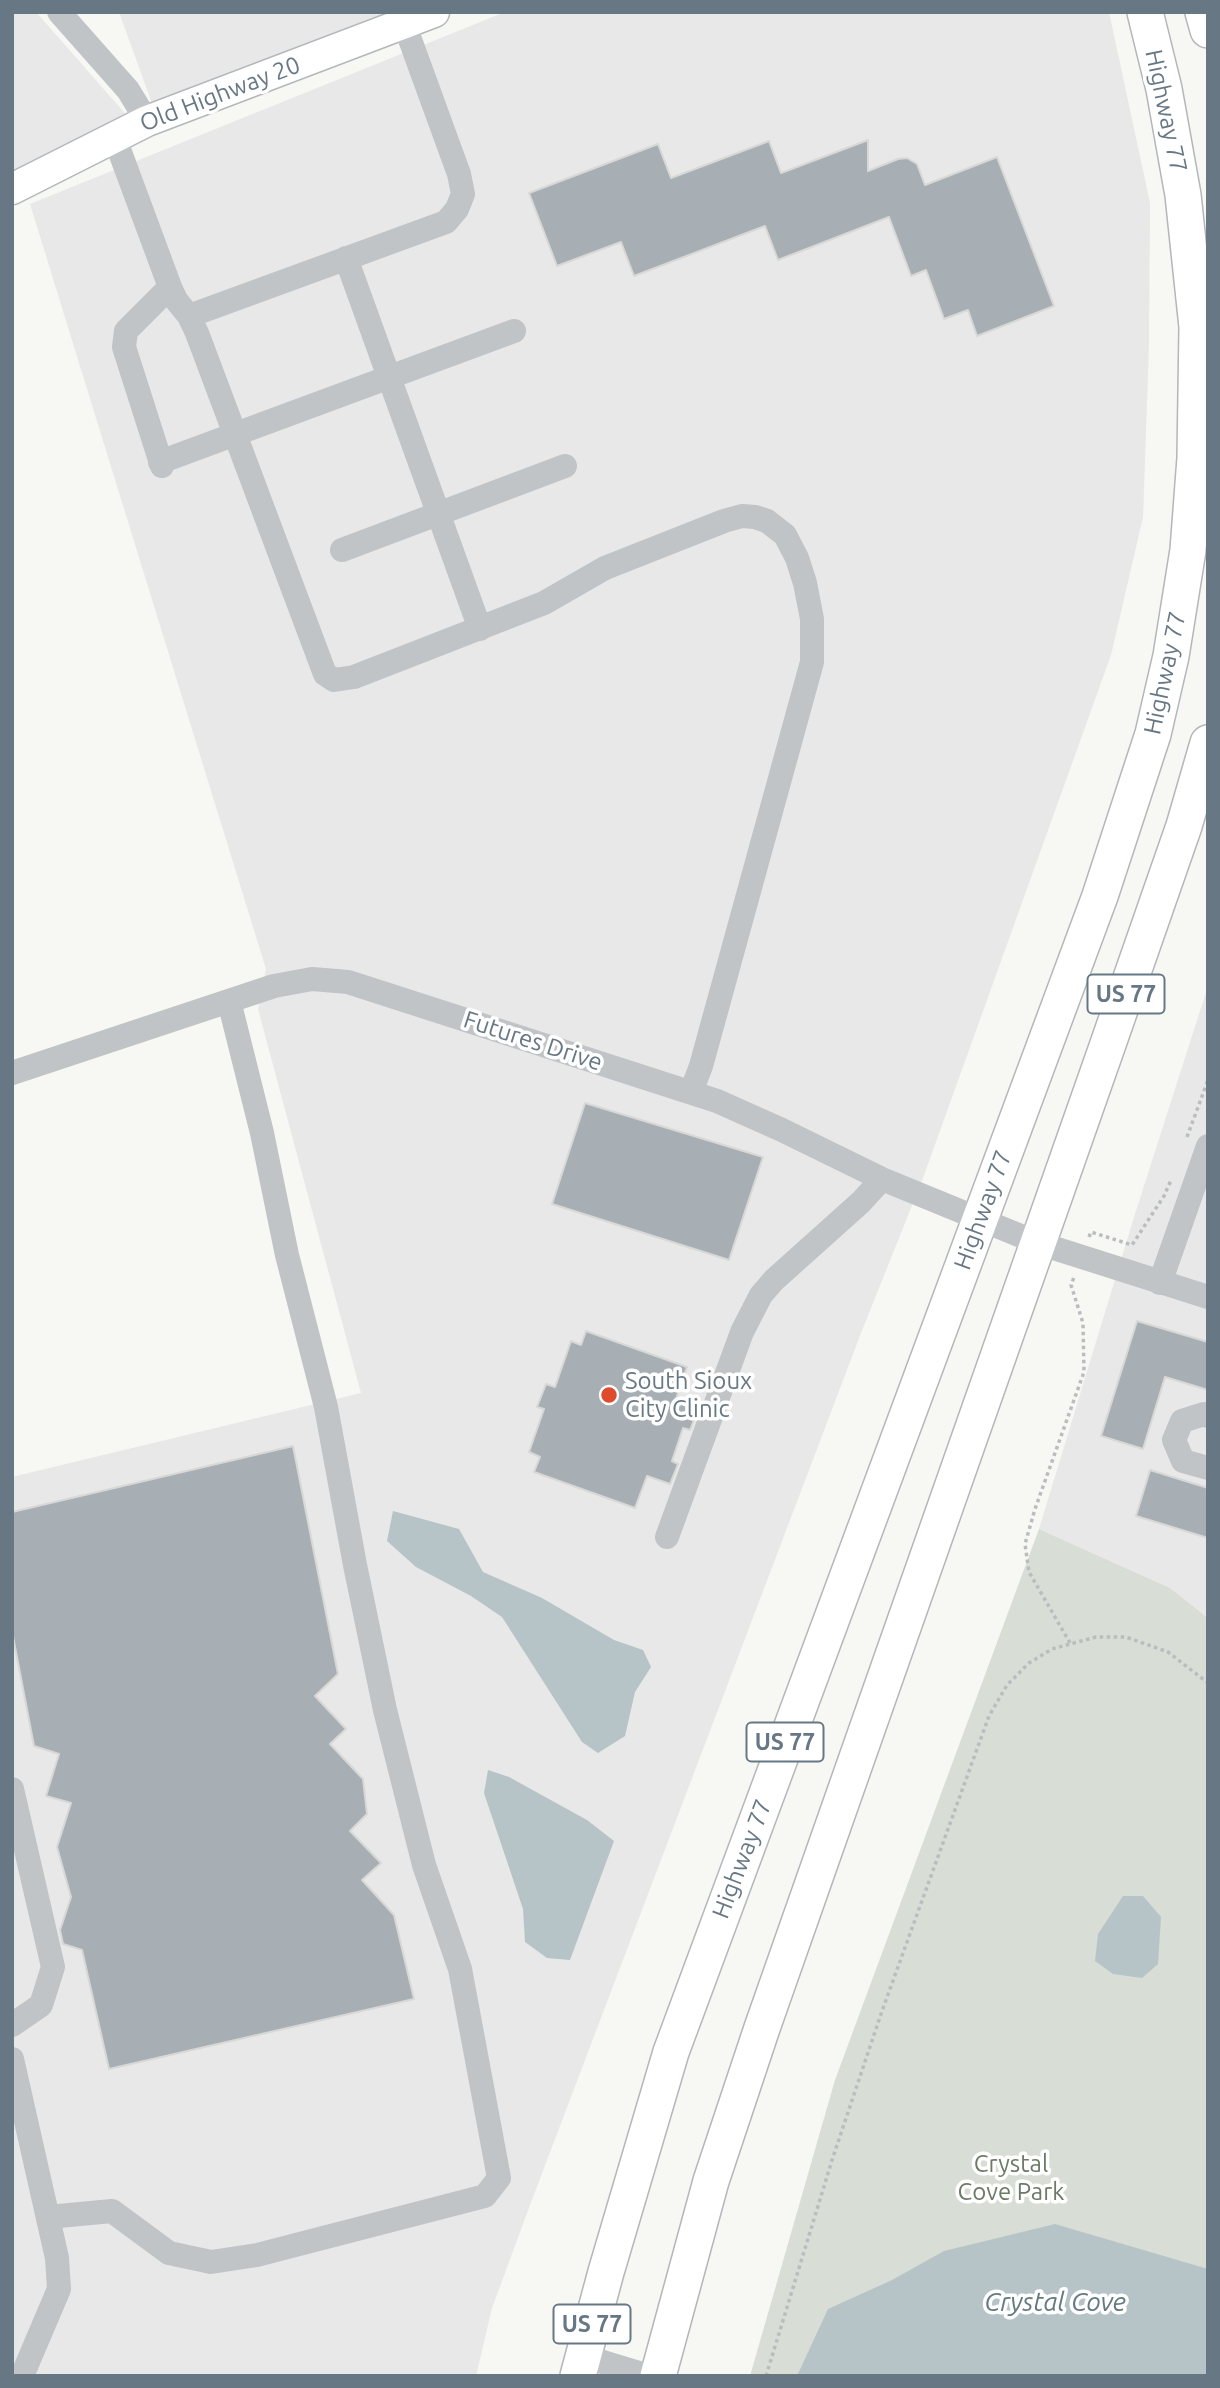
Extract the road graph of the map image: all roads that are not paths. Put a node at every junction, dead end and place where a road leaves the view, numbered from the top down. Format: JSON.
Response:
{"nodes":[{"id":1,"x":59,"y":12,"type":"edge"},
{"id":2,"x":435,"y":12,"type":"edge"},
{"id":3,"x":1145,"y":12,"type":"edge"},
{"id":4,"x":1203,"y":12,"type":"edge"},
{"id":5,"x":404,"y":23,"type":"junction"},
{"id":6,"x":1208,"y":30,"type":"edge"},
{"id":7,"x":147,"y":121,"type":"junction"},
{"id":8,"x":114,"y":136,"type":"junction"},
{"id":9,"x":12,"y":189,"type":"edge"},
{"id":10,"x":346,"y":258,"type":"junction"},
{"id":11,"x":170,"y":287,"type":"junction"},
{"id":12,"x":189,"y":316,"type":"junction"},
{"id":13,"x":514,"y":331,"type":"dead end"},
{"id":14,"x":389,"y":377,"type":"junction"},
{"id":15,"x":235,"y":434,"type":"junction"},
{"id":16,"x":565,"y":466,"type":"dead end"},
{"id":17,"x":438,"y":514,"type":"junction"},
{"id":18,"x":342,"y":550,"type":"dead end"},
{"id":19,"x":480,"y":629,"type":"junction"},
{"id":20,"x":1208,"y":743,"type":"edge"},
{"id":21,"x":229,"y":1001,"type":"junction"},
{"id":22,"x":12,"y":1073,"type":"edge"},
{"id":23,"x":691,"y":1092,"type":"junction"},
{"id":24,"x":1197,"y":1142,"type":"edge"},
{"id":25,"x":1193,"y":1178,"type":"edge"},
{"id":26,"x":883,"y":1179,"type":"junction"},
{"id":27,"x":981,"y":1219,"type":"junction"},
{"id":28,"x":1038,"y":1243,"type":"junction"},
{"id":29,"x":1160,"y":1283,"type":"junction"},
{"id":30,"x":1208,"y":1297,"type":"edge"},
{"id":31,"x":1208,"y":1416,"type":"edge"},
{"id":32,"x":1208,"y":1468,"type":"edge"},
{"id":33,"x":667,"y":1537,"type":"dead end"},
{"id":34,"x":12,"y":1789,"type":"edge"},
{"id":35,"x":12,"y":2025,"type":"edge"},
{"id":36,"x":12,"y":2059,"type":"edge"},
{"id":37,"x":48,"y":2217,"type":"junction"},
{"id":38,"x":581,"y":2366,"type":"edge"},
{"id":39,"x":22,"y":2376,"type":"edge"},
{"id":40,"x":649,"y":2376,"type":"edge"},
{"id":41,"x":658,"y":2376,"type":"edge"}],
"edges":[{"from":1,"to":7,"type":"street"},
{"from":2,"to":5,"type":"main road","name":"Old Highway 20"},
{"from":3,"to":27,"type":"highway","name":"Highway 77","number":"US 77"},
{"from":4,"to":6,"type":"highway"},
{"from":5,"to":7,"type":"main road","name":"Old Highway 20"},
{"from":5,"to":10,"type":"street"},
{"from":7,"to":8,"type":"main road","name":"Old Highway 20"},
{"from":8,"to":9,"type":"main road","name":"Old Highway 20"},
{"from":8,"to":11,"type":"street"},
{"from":10,"to":12,"type":"street"},
{"from":10,"to":14,"type":"street"},
{"from":11,"to":12,"type":"street"},
{"from":11,"to":15,"type":"street"},
{"from":12,"to":15,"type":"street"},
{"from":13,"to":14,"type":"street"},
{"from":14,"to":15,"type":"street"},
{"from":14,"to":17,"type":"street"},
{"from":15,"to":19,"type":"street"},
{"from":16,"to":17,"type":"street"},
{"from":17,"to":18,"type":"street"},
{"from":17,"to":19,"type":"street"},
{"from":19,"to":23,"type":"street"},
{"from":20,"to":28,"type":"highway","number":"US 77"},
{"from":21,"to":22,"type":"street","name":"Futures Drive"},
{"from":21,"to":23,"type":"street","name":"Futures Drive"},
{"from":21,"to":37,"type":"street"},
{"from":23,"to":26,"type":"street","name":"Futures Drive"},
{"from":24,"to":25,"type":"street"},
{"from":25,"to":29,"type":"street"},
{"from":26,"to":27,"type":"street","name":"Futures Drive"},
{"from":26,"to":33,"type":"street"},
{"from":27,"to":28,"type":"street","name":"Futures Drive"},
{"from":27,"to":38,"type":"highway","name":"Highway 77","number":"US 77"},
{"from":28,"to":29,"type":"street","name":"Futures Drive"},
{"from":28,"to":41,"type":"highway","number":"US 77"},
{"from":29,"to":30,"type":"street","name":"Futures Drive"},
{"from":31,"to":32,"type":"street"},
{"from":34,"to":35,"type":"street"},
{"from":36,"to":37,"type":"street"},
{"from":37,"to":39,"type":"street"},
{"from":38,"to":40,"type":"street"}]}
